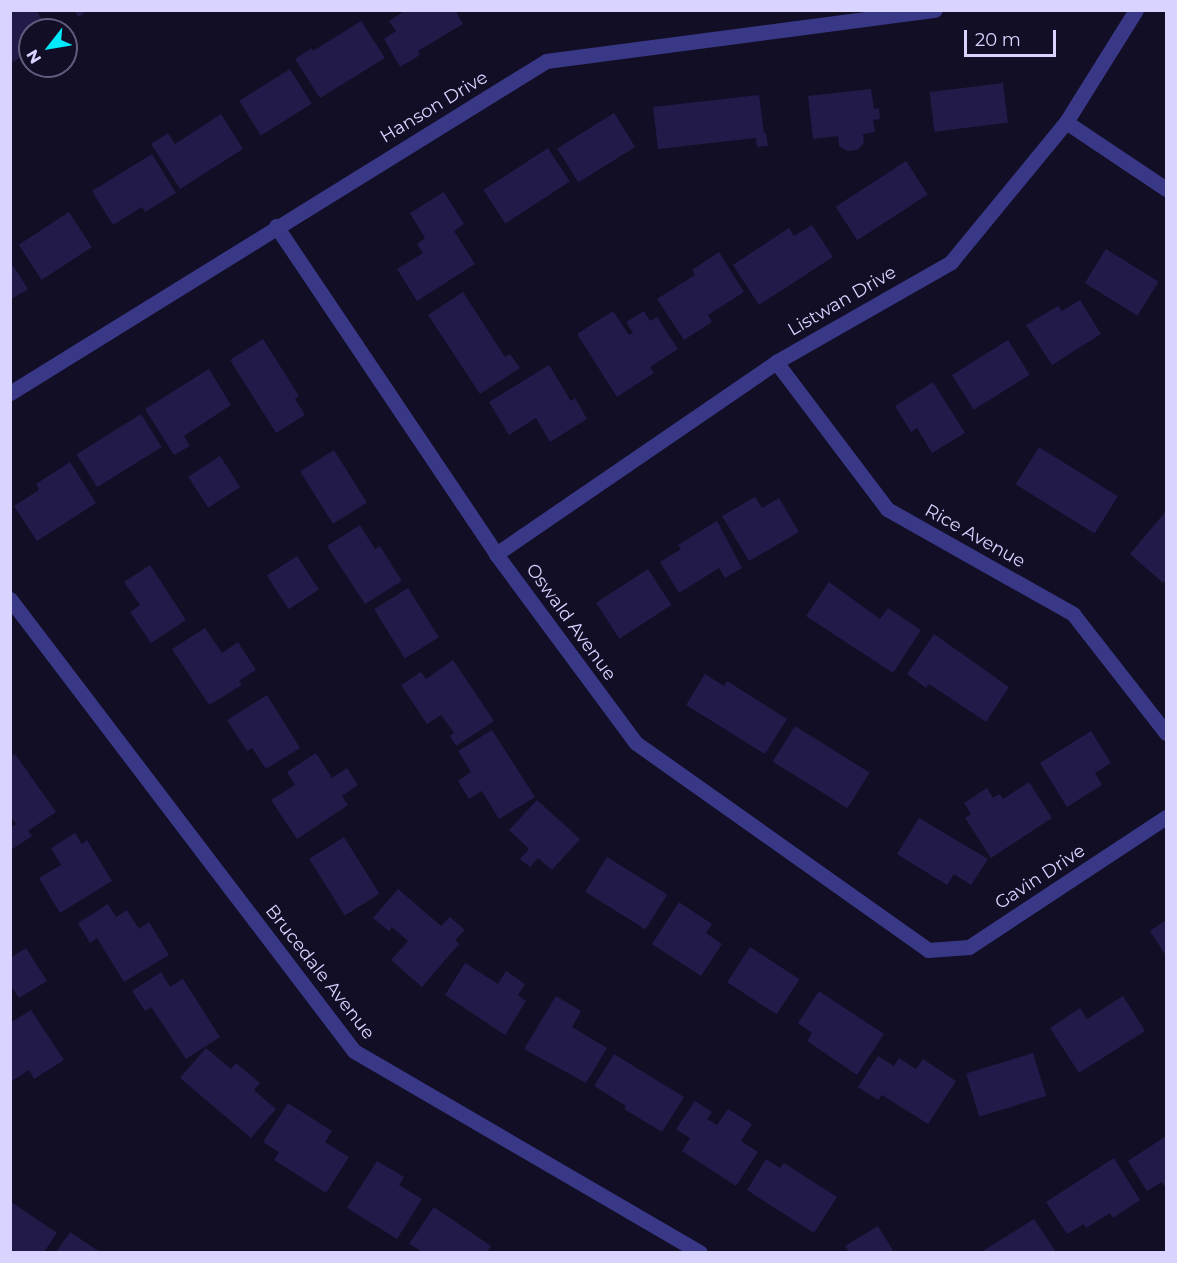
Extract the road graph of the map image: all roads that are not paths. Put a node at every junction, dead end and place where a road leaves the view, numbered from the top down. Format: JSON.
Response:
{"nodes":[{"id":1,"x":934,"y":10,"type":"edge"},
{"id":2,"x":1136,"y":10,"type":"edge"},
{"id":3,"x":1066,"y":122,"type":"junction"},
{"id":4,"x":1167,"y":189,"type":"edge"},
{"id":5,"x":276,"y":226,"type":"junction"},
{"id":6,"x":776,"y":362,"type":"junction"},
{"id":7,"x":10,"y":393,"type":"edge"},
{"id":8,"x":496,"y":554,"type":"junction"},
{"id":9,"x":10,"y":599,"type":"edge"},
{"id":10,"x":1167,"y":733,"type":"edge"},
{"id":11,"x":1167,"y":817,"type":"edge"},
{"id":12,"x":928,"y":950,"type":"joint"},
{"id":13,"x":700,"y":1252,"type":"edge"}],
"edges":[{"from":1,"to":5,"type":"street","name":"Hanson Drive"},
{"from":2,"to":3,"type":"street","name":"Listwan Drive"},
{"from":3,"to":4,"type":"street"},
{"from":3,"to":6,"type":"street","name":"Listwan Drive"},
{"from":5,"to":7,"type":"street","name":"Hanson Drive"},
{"from":5,"to":8,"type":"street","name":"Oswald Avenue"},
{"from":6,"to":8,"type":"street","name":"Listwan Drive"},
{"from":6,"to":10,"type":"street","name":"Rice Avenue"},
{"from":8,"to":12,"type":"street","name":"Oswald Avenue"},
{"from":9,"to":13,"type":"street","name":"Brucedale Avenue"},
{"from":11,"to":12,"type":"street","name":"Gavin Drive"}]}
